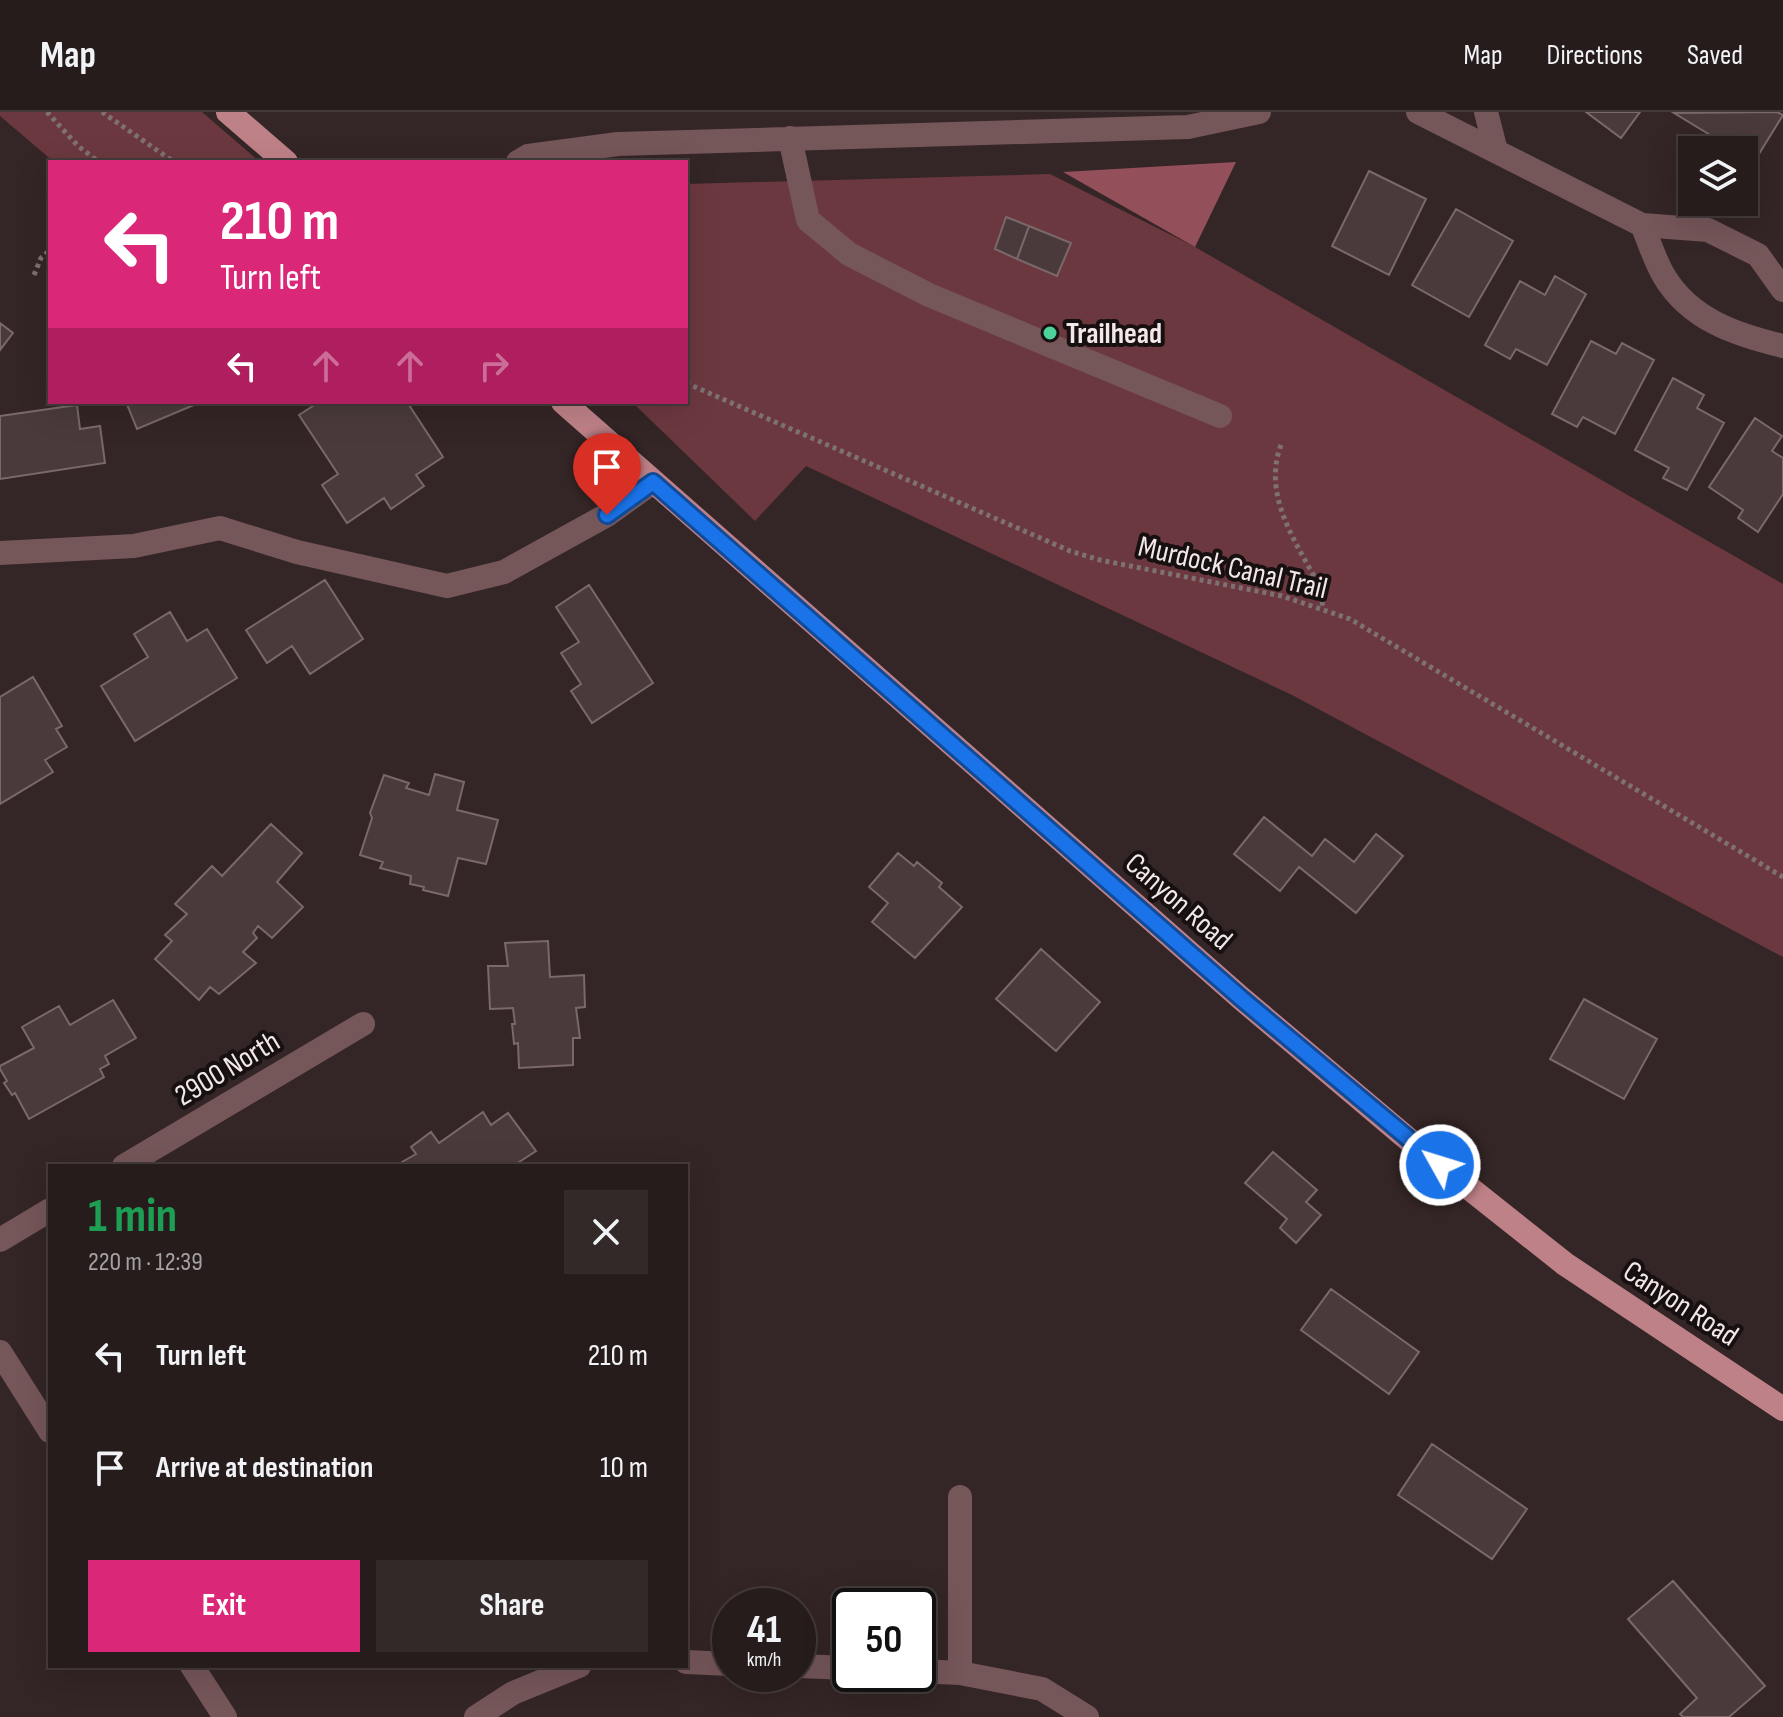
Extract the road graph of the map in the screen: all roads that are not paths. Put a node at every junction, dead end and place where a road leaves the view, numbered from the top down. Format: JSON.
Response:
{"nodes":[{"id":1,"x":228,"y":112,"type":"edge"},
{"id":2,"x":1259,"y":112,"type":"edge"},
{"id":3,"x":1418,"y":112,"type":"edge"},
{"id":4,"x":1486,"y":112,"type":"edge"},
{"id":5,"x":790,"y":138,"type":"junction"},
{"id":6,"x":1496,"y":151,"type":"junction"},
{"id":7,"x":284,"y":160,"type":"edge"},
{"id":8,"x":521,"y":160,"type":"edge"},
{"id":9,"x":1642,"y":225,"type":"junction"},
{"id":10,"x":1783,"y":290,"type":"edge"},
{"id":11,"x":1783,"y":346,"type":"edge"},
{"id":12,"x":565,"y":404,"type":"edge"},
{"id":13,"x":1220,"y":416,"type":"dead end"},
{"id":14,"x":653,"y":482,"type":"junction"},
{"id":15,"x":0,"y":553,"type":"edge"},
{"id":16,"x":363,"y":1024,"type":"dead end"},
{"id":17,"x":127,"y":1164,"type":"edge"},
{"id":18,"x":48,"y":1211,"type":"edge"},
{"id":19,"x":0,"y":1240,"type":"edge"},
{"id":20,"x":0,"y":1352,"type":"edge"},
{"id":21,"x":1783,"y":1409,"type":"edge"},
{"id":22,"x":48,"y":1428,"type":"edge"},
{"id":23,"x":960,"y":1497,"type":"dead end"},
{"id":24,"x":688,"y":1662,"type":"edge"},
{"id":25,"x":712,"y":1663,"type":"edge"},
{"id":26,"x":193,"y":1668,"type":"edge"},
{"id":27,"x":574,"y":1668,"type":"edge"},
{"id":28,"x":936,"y":1672,"type":"edge"},
{"id":29,"x":960,"y":1673,"type":"junction"},
{"id":30,"x":225,"y":1717,"type":"edge"},
{"id":31,"x":476,"y":1717,"type":"edge"},
{"id":32,"x":1087,"y":1717,"type":"edge"}],
"edges":[{"from":1,"to":7,"type":"main road"},
{"from":2,"to":5,"type":"street"},
{"from":3,"to":6,"type":"street"},
{"from":4,"to":6,"type":"street"},
{"from":5,"to":8,"type":"street"},
{"from":5,"to":13,"type":"street"},
{"from":6,"to":9,"type":"street"},
{"from":9,"to":10,"type":"street"},
{"from":9,"to":11,"type":"street"},
{"from":12,"to":14,"type":"main road","name":"Canyon Road"},
{"from":14,"to":15,"type":"street"},
{"from":14,"to":21,"type":"main road","name":"Canyon Road"},
{"from":16,"to":17,"type":"street","name":"2900 North"},
{"from":18,"to":19,"type":"street"},
{"from":20,"to":22,"type":"street"},
{"from":23,"to":29,"type":"street"},
{"from":24,"to":25,"type":"street"},
{"from":26,"to":30,"type":"street"},
{"from":27,"to":31,"type":"street"},
{"from":28,"to":29,"type":"street"},
{"from":29,"to":32,"type":"street"}]}
